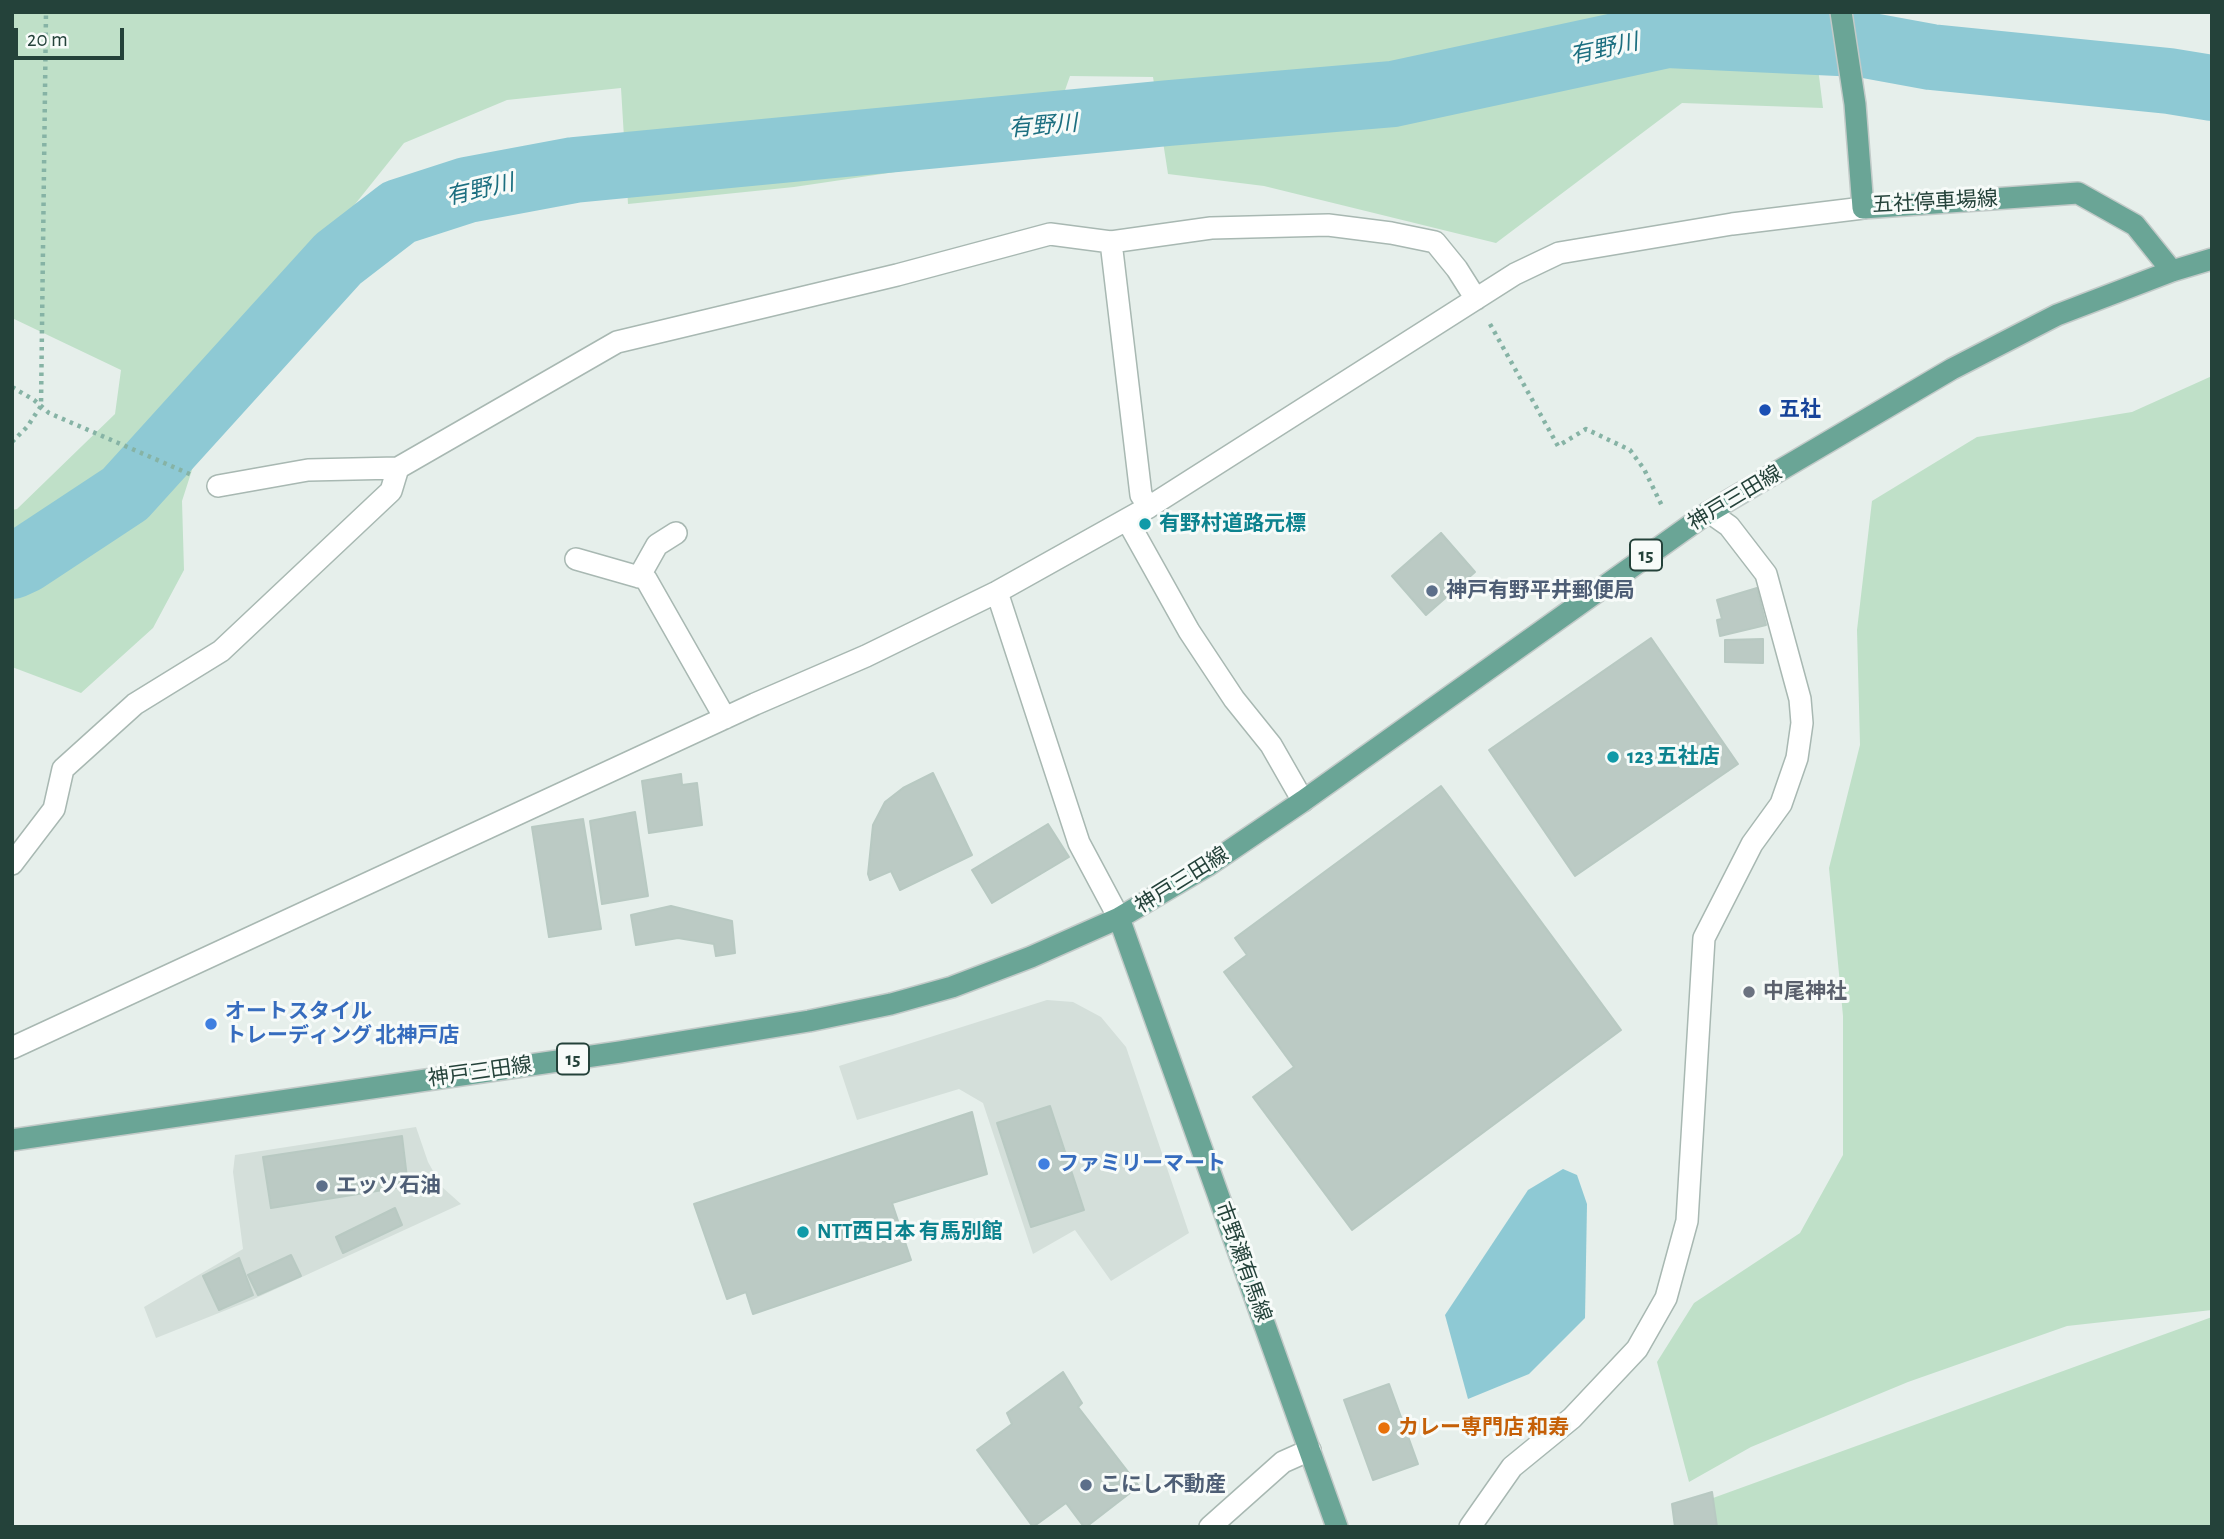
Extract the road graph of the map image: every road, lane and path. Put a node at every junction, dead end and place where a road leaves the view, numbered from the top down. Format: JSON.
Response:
{"nodes":[{"id":1,"x":47,"y":12,"type":"edge"},
{"id":2,"x":1841,"y":12,"type":"edge"},
{"id":3,"x":1863,"y":208,"type":"junction"},
{"id":4,"x":1111,"y":242,"type":"junction"},
{"id":5,"x":2212,"y":259,"type":"edge"},
{"id":6,"x":2172,"y":271,"type":"junction"},
{"id":7,"x":1476,"y":299,"type":"junction"},
{"id":8,"x":12,"y":387,"type":"edge"},
{"id":9,"x":41,"y":406,"type":"junction"},
{"id":10,"x":12,"y":442,"type":"edge"},
{"id":11,"x":398,"y":468,"type":"junction"},
{"id":12,"x":218,"y":486,"type":"joint"},
{"id":13,"x":1149,"y":507,"type":"junction"},
{"id":14,"x":1709,"y":512,"type":"junction"},
{"id":15,"x":1127,"y":520,"type":"junction"},
{"id":16,"x":676,"y":533,"type":"dead end"},
{"id":17,"x":1675,"y":534,"type":"junction"},
{"id":18,"x":576,"y":559,"type":"dead end"},
{"id":19,"x":639,"y":577,"type":"junction"},
{"id":20,"x":997,"y":592,"type":"junction"},
{"id":21,"x":724,"y":718,"type":"junction"},
{"id":22,"x":1303,"y":801,"type":"junction"},
{"id":23,"x":12,"y":864,"type":"edge"},
{"id":24,"x":1119,"y":918,"type":"junction"},
{"id":25,"x":12,"y":1048,"type":"edge"},
{"id":26,"x":12,"y":1140,"type":"edge"},
{"id":27,"x":1310,"y":1450,"type":"junction"},
{"id":28,"x":1210,"y":1527,"type":"edge"},
{"id":29,"x":1337,"y":1527,"type":"edge"},
{"id":30,"x":1470,"y":1527,"type":"edge"}],
"edges":[{"from":1,"to":9,"type":"path"},
{"from":2,"to":3,"type":"main road","name":"五社停車場線"},
{"from":3,"to":6,"type":"main road","name":"五社停車場線"},
{"from":3,"to":7,"type":"street"},
{"from":4,"to":7,"type":"street"},
{"from":4,"to":11,"type":"street"},
{"from":4,"to":13,"type":"street"},
{"from":5,"to":6,"type":"main road","name":"神戸三田線","number":"15"},
{"from":6,"to":14,"type":"main road","name":"神戸三田線","number":"15"},
{"from":7,"to":13,"type":"street"},
{"from":7,"to":17,"type":"path"},
{"from":8,"to":9,"type":"path"},
{"from":9,"to":10,"type":"path"},
{"from":9,"to":12,"type":"path"},
{"from":11,"to":12,"type":"street"},
{"from":11,"to":23,"type":"street"},
{"from":13,"to":15,"type":"street"},
{"from":14,"to":17,"type":"main road","name":"神戸三田線","number":"15"},
{"from":14,"to":30,"type":"street"},
{"from":15,"to":20,"type":"street"},
{"from":15,"to":22,"type":"street"},
{"from":16,"to":19,"type":"street"},
{"from":17,"to":22,"type":"main road","name":"神戸三田線","number":"15"},
{"from":18,"to":19,"type":"street"},
{"from":19,"to":21,"type":"street"},
{"from":20,"to":21,"type":"street"},
{"from":20,"to":24,"type":"street"},
{"from":21,"to":25,"type":"street"},
{"from":22,"to":24,"type":"main road","name":"神戸三田線","number":"15"},
{"from":24,"to":26,"type":"main road","name":"神戸三田線","number":"15"},
{"from":24,"to":27,"type":"main road","name":"市野瀬有馬線"},
{"from":27,"to":28,"type":"street"},
{"from":27,"to":29,"type":"main road","name":"市野瀬有馬線"}]}
